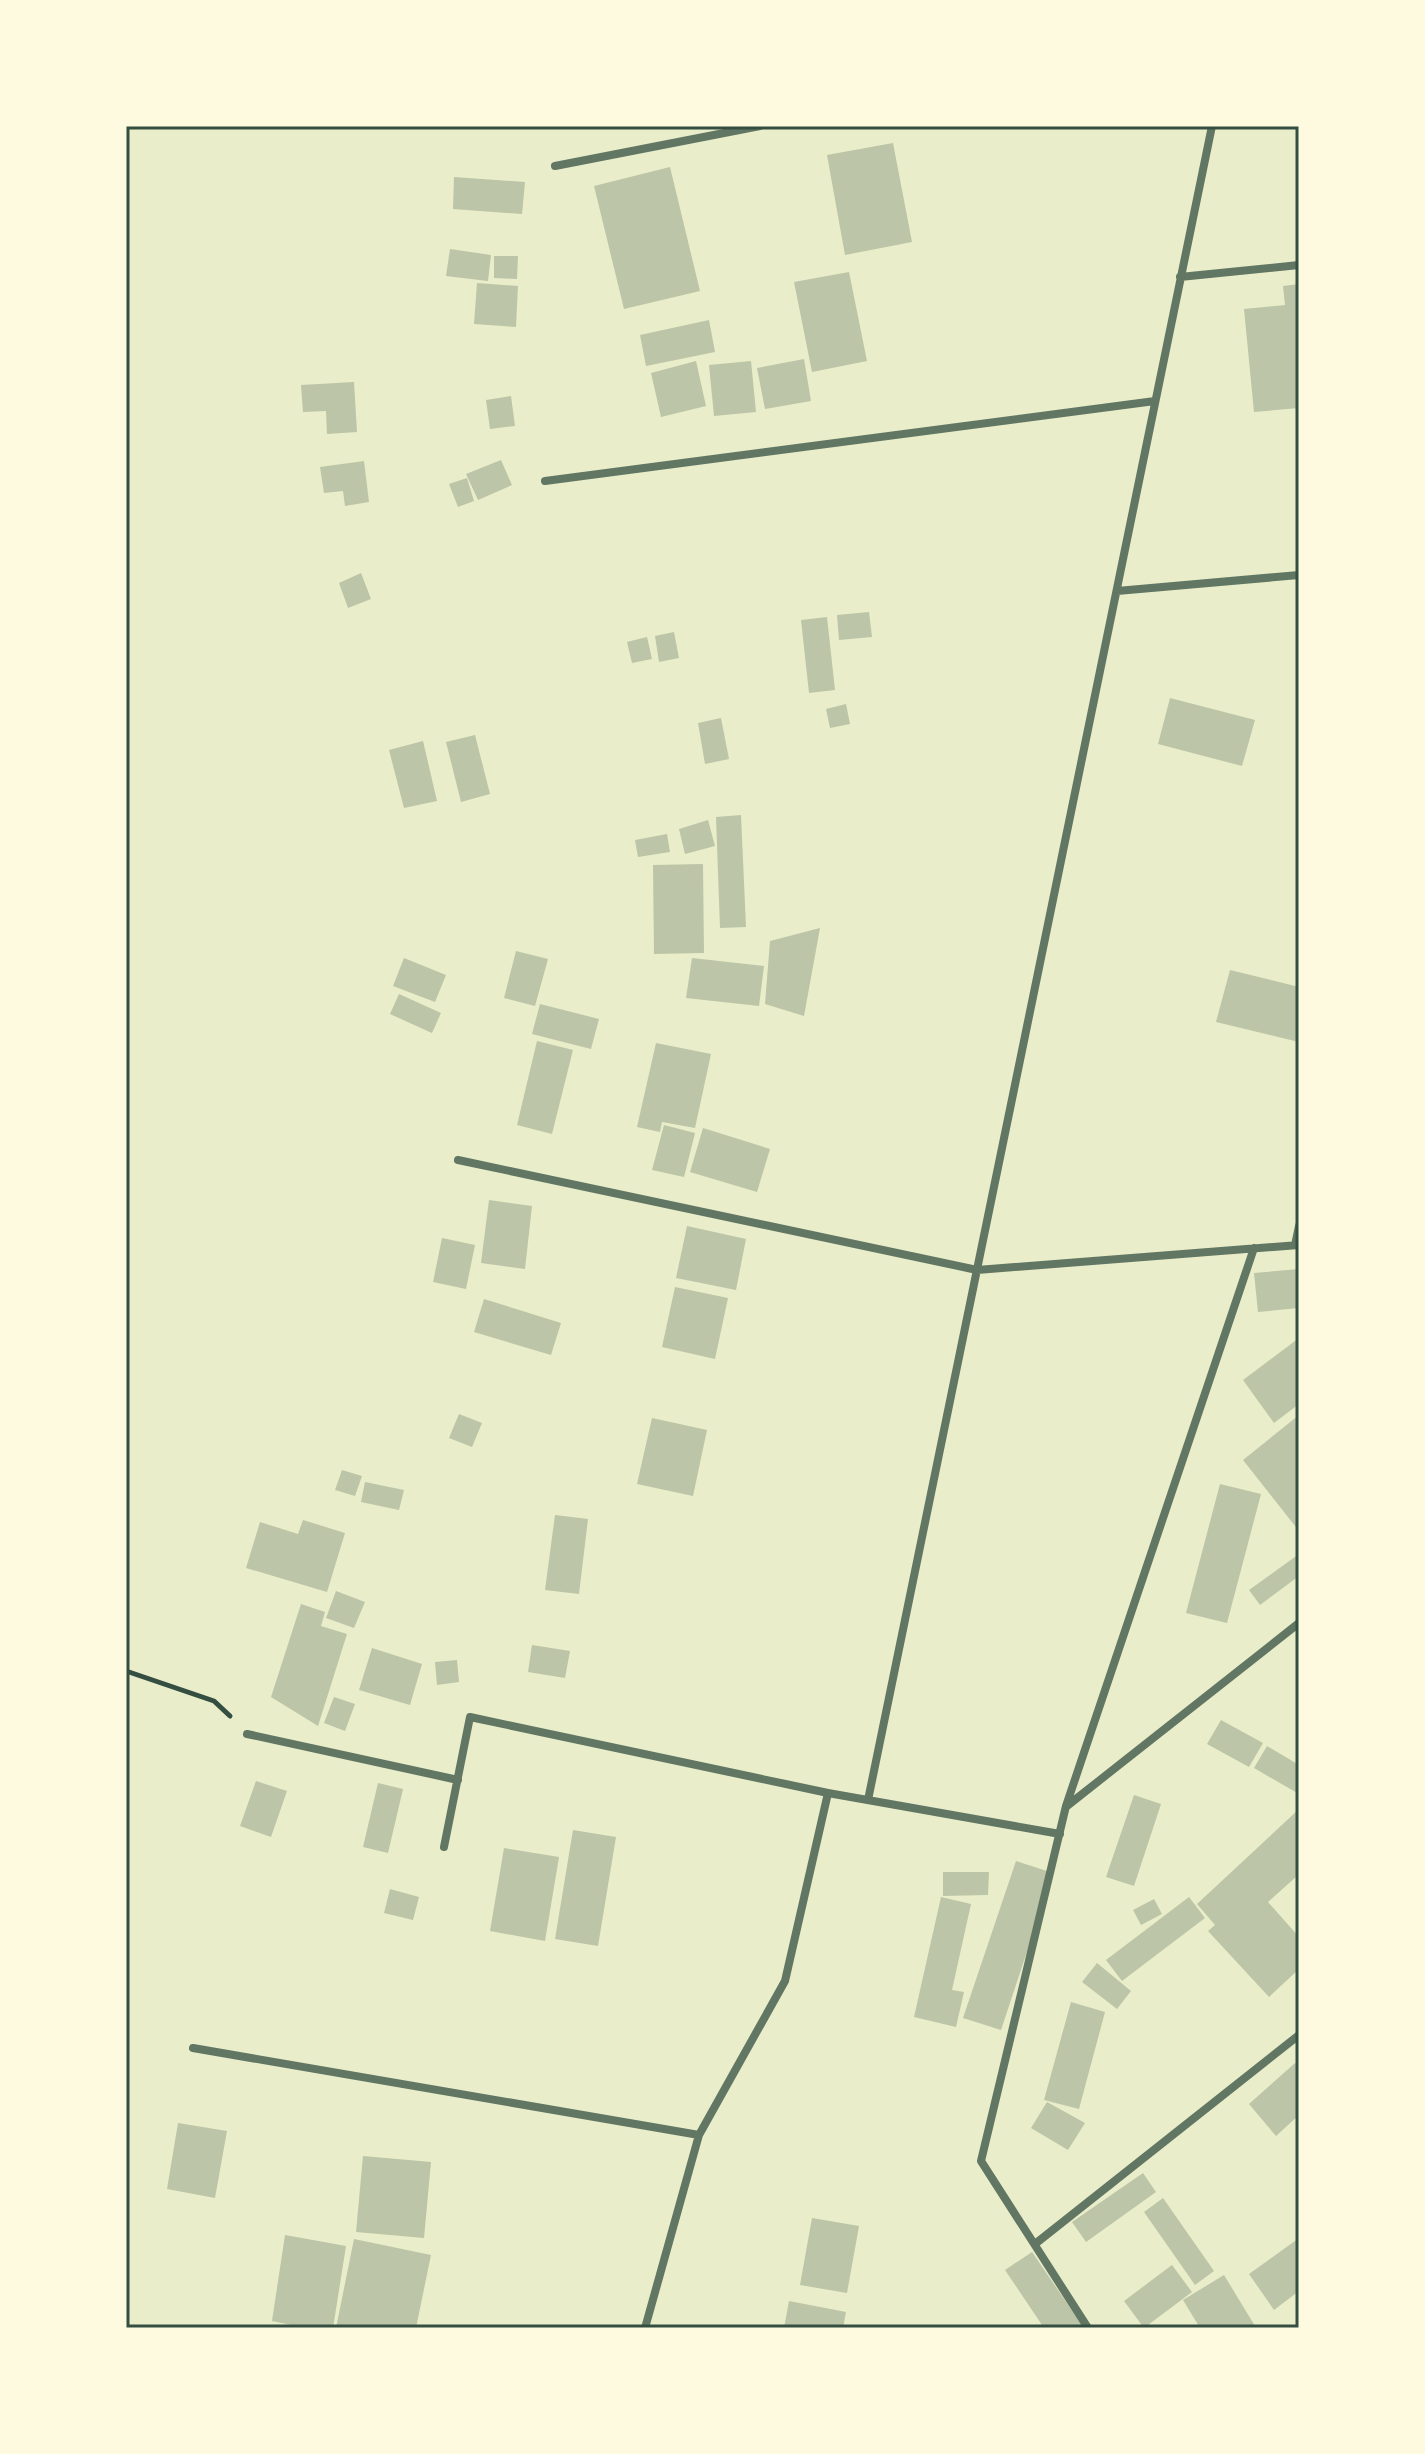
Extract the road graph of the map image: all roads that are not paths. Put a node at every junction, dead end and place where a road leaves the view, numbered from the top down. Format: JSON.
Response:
{"nodes":[{"id":1,"x":760,"y":126,"type":"edge"},
{"id":2,"x":1212,"y":126,"type":"edge"},
{"id":3,"x":555,"y":166,"type":"dead end"},
{"id":4,"x":1299,"y":265,"type":"edge"},
{"id":5,"x":1180,"y":277,"type":"junction"},
{"id":6,"x":1155,"y":401,"type":"junction"},
{"id":7,"x":545,"y":481,"type":"dead end"},
{"id":8,"x":1299,"y":575,"type":"edge"},
{"id":9,"x":1117,"y":591,"type":"junction"},
{"id":10,"x":458,"y":1160,"type":"dead end"},
{"id":11,"x":1299,"y":1226,"type":"edge"},
{"id":12,"x":1297,"y":1245,"type":"edge"},
{"id":13,"x":1254,"y":1248,"type":"junction"},
{"id":14,"x":977,"y":1270,"type":"junction"},
{"id":15,"x":1299,"y":1623,"type":"edge"},
{"id":16,"x":247,"y":1734,"type":"road end"},
{"id":17,"x":458,"y":1780,"type":"junction"},
{"id":18,"x":828,"y":1793,"type":"junction"},
{"id":19,"x":868,"y":1800,"type":"junction"},
{"id":20,"x":1066,"y":1806,"type":"junction"},
{"id":21,"x":1060,"y":1834,"type":"junction"},
{"id":22,"x":444,"y":1847,"type":"dead end"},
{"id":23,"x":1299,"y":2035,"type":"edge"},
{"id":24,"x":193,"y":2048,"type":"dead end"},
{"id":25,"x":699,"y":2135,"type":"junction"},
{"id":26,"x":1035,"y":2244,"type":"junction"},
{"id":27,"x":645,"y":2328,"type":"edge"},
{"id":28,"x":1088,"y":2328,"type":"edge"}],
"edges":[{"from":1,"to":3,"type":"street"},
{"from":2,"to":5,"type":"street"},
{"from":4,"to":5,"type":"street"},
{"from":5,"to":6,"type":"street"},
{"from":6,"to":7,"type":"street"},
{"from":6,"to":9,"type":"street"},
{"from":8,"to":9,"type":"street"},
{"from":9,"to":14,"type":"street"},
{"from":10,"to":14,"type":"street"},
{"from":11,"to":12,"type":"street"},
{"from":12,"to":13,"type":"street"},
{"from":13,"to":14,"type":"street"},
{"from":13,"to":20,"type":"street"},
{"from":14,"to":19,"type":"street"},
{"from":15,"to":20,"type":"street"},
{"from":16,"to":17,"type":"street"},
{"from":17,"to":18,"type":"street"},
{"from":17,"to":22,"type":"street"},
{"from":18,"to":19,"type":"street"},
{"from":18,"to":25,"type":"street"},
{"from":19,"to":21,"type":"street"},
{"from":20,"to":21,"type":"street"},
{"from":21,"to":26,"type":"street"},
{"from":23,"to":26,"type":"street"},
{"from":24,"to":25,"type":"street"},
{"from":25,"to":27,"type":"street"},
{"from":26,"to":28,"type":"street"}]}
